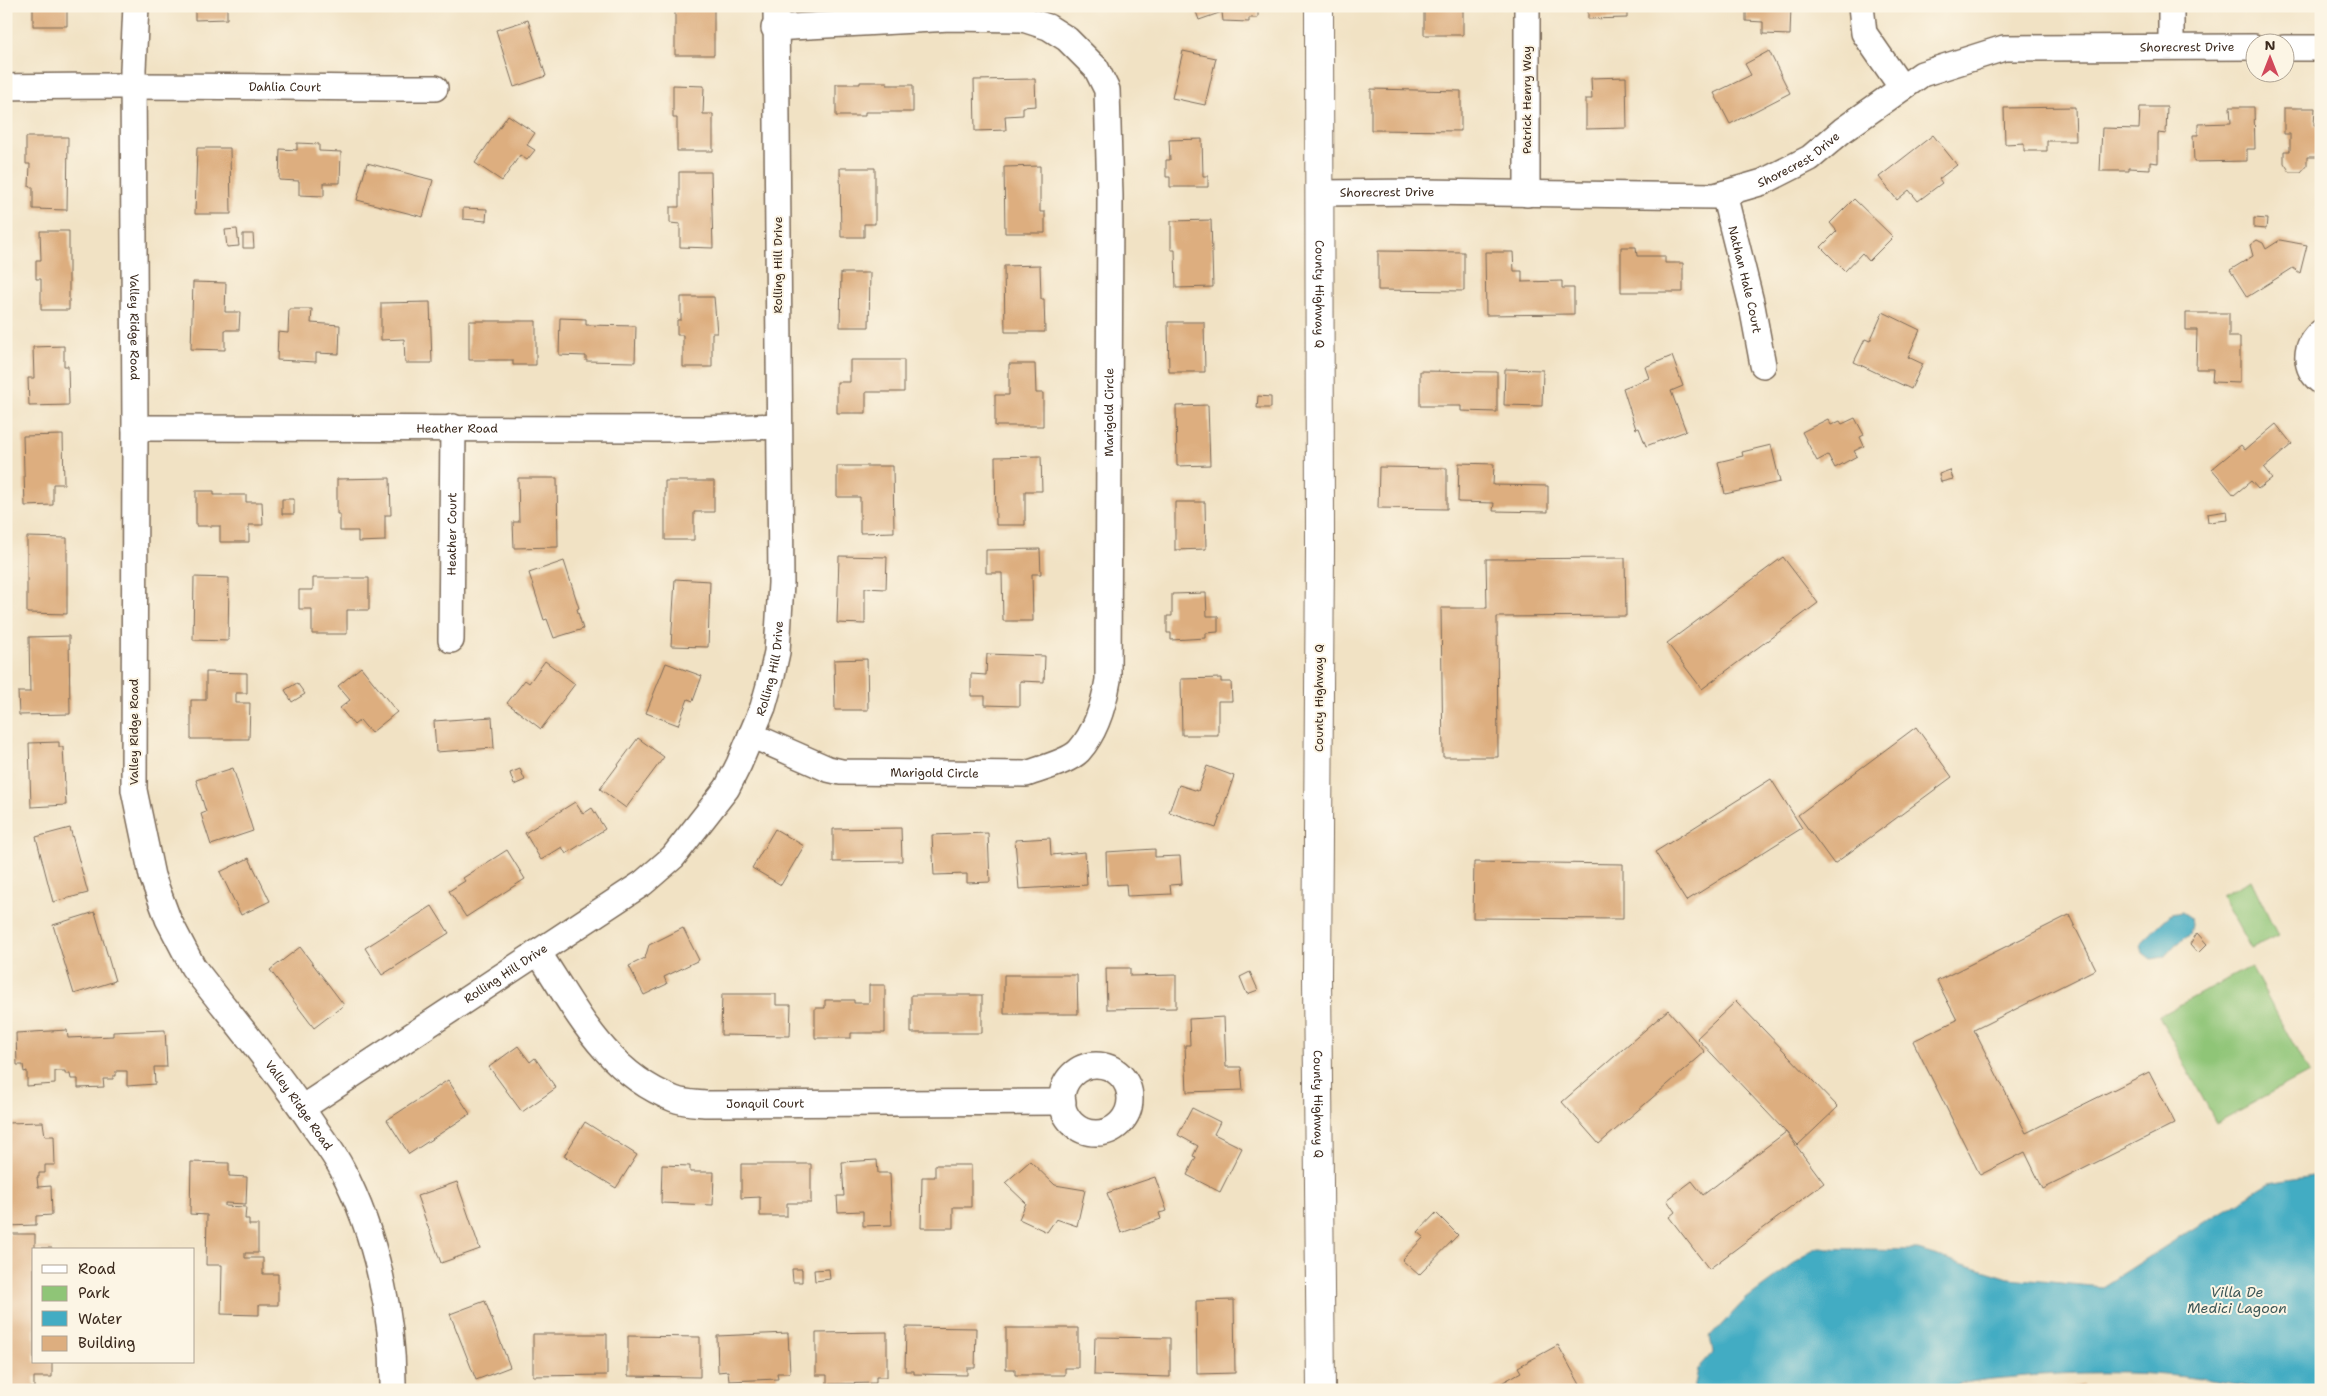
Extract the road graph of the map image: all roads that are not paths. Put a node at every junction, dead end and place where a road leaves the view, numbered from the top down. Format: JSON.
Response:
{"nodes":[{"id":1,"x":136,"y":6,"type":"edge"},
{"id":2,"x":1319,"y":6,"type":"edge"},
{"id":3,"x":1528,"y":6,"type":"edge"},
{"id":4,"x":1861,"y":6,"type":"edge"},
{"id":5,"x":2171,"y":6,"type":"edge"},
{"id":6,"x":775,"y":17,"type":"edge"},
{"id":7,"x":2171,"y":46,"type":"junction"},
{"id":8,"x":2244,"y":47,"type":"edge"},
{"id":9,"x":2294,"y":48,"type":"edge"},
{"id":10,"x":2321,"y":48,"type":"edge"},
{"id":11,"x":133,"y":85,"type":"junction"},
{"id":12,"x":6,"y":87,"type":"edge"},
{"id":13,"x":435,"y":88,"type":"dead end"},
{"id":14,"x":1902,"y":88,"type":"junction"},
{"id":15,"x":1319,"y":193,"type":"junction"},
{"id":16,"x":1527,"y":194,"type":"junction"},
{"id":17,"x":1724,"y":194,"type":"junction"},
{"id":18,"x":2321,"y":332,"type":"edge"},
{"id":19,"x":1764,"y":364,"type":"dead end"},
{"id":20,"x":2321,"y":382,"type":"edge"},
{"id":21,"x":779,"y":426,"type":"junction"},
{"id":22,"x":453,"y":427,"type":"junction"},
{"id":23,"x":135,"y":428,"type":"junction"},
{"id":24,"x":451,"y":640,"type":"dead end"},
{"id":25,"x":751,"y":735,"type":"junction"},
{"id":26,"x":538,"y":952,"type":"junction"},
{"id":27,"x":1063,"y":1102,"type":"dead end"},
{"id":28,"x":302,"y":1108,"type":"junction"},
{"id":29,"x":393,"y":1390,"type":"edge"},
{"id":30,"x":1321,"y":1390,"type":"edge"}],
"edges":[{"from":1,"to":11,"type":"street","name":"Valley Ridge Road"},
{"from":2,"to":15,"type":"main road","name":"County Highway Q"},
{"from":3,"to":16,"type":"street","name":"Patrick Henry Way"},
{"from":4,"to":14,"type":"street"},
{"from":5,"to":7,"type":"street"},
{"from":6,"to":21,"type":"street","name":"Rolling Hill Drive"},
{"from":6,"to":25,"type":"street","name":"Marigold Circle"},
{"from":7,"to":8,"type":"street","name":"Shorecrest Drive"},
{"from":7,"to":14,"type":"street","name":"Shorecrest Drive"},
{"from":9,"to":10,"type":"street"},
{"from":11,"to":12,"type":"street","name":"Dahlia Court"},
{"from":11,"to":13,"type":"street","name":"Dahlia Court"},
{"from":11,"to":23,"type":"street","name":"Valley Ridge Road"},
{"from":14,"to":17,"type":"street","name":"Shorecrest Drive"},
{"from":15,"to":16,"type":"street","name":"Shorecrest Drive"},
{"from":15,"to":30,"type":"main road","name":"County Highway Q"},
{"from":16,"to":17,"type":"street","name":"Shorecrest Drive"},
{"from":17,"to":19,"type":"street","name":"Nathan Hale Court"},
{"from":18,"to":20,"type":"street"},
{"from":21,"to":22,"type":"street","name":"Heather Road"},
{"from":21,"to":25,"type":"street","name":"Rolling Hill Drive"},
{"from":22,"to":23,"type":"street","name":"Heather Road"},
{"from":22,"to":24,"type":"street","name":"Heather Court"},
{"from":23,"to":28,"type":"street","name":"Valley Ridge Road"},
{"from":25,"to":26,"type":"street","name":"Rolling Hill Drive"},
{"from":26,"to":27,"type":"street","name":"Jonquil Court"},
{"from":26,"to":28,"type":"street","name":"Rolling Hill Drive"},
{"from":28,"to":29,"type":"street","name":"Valley Ridge Road"}]}
